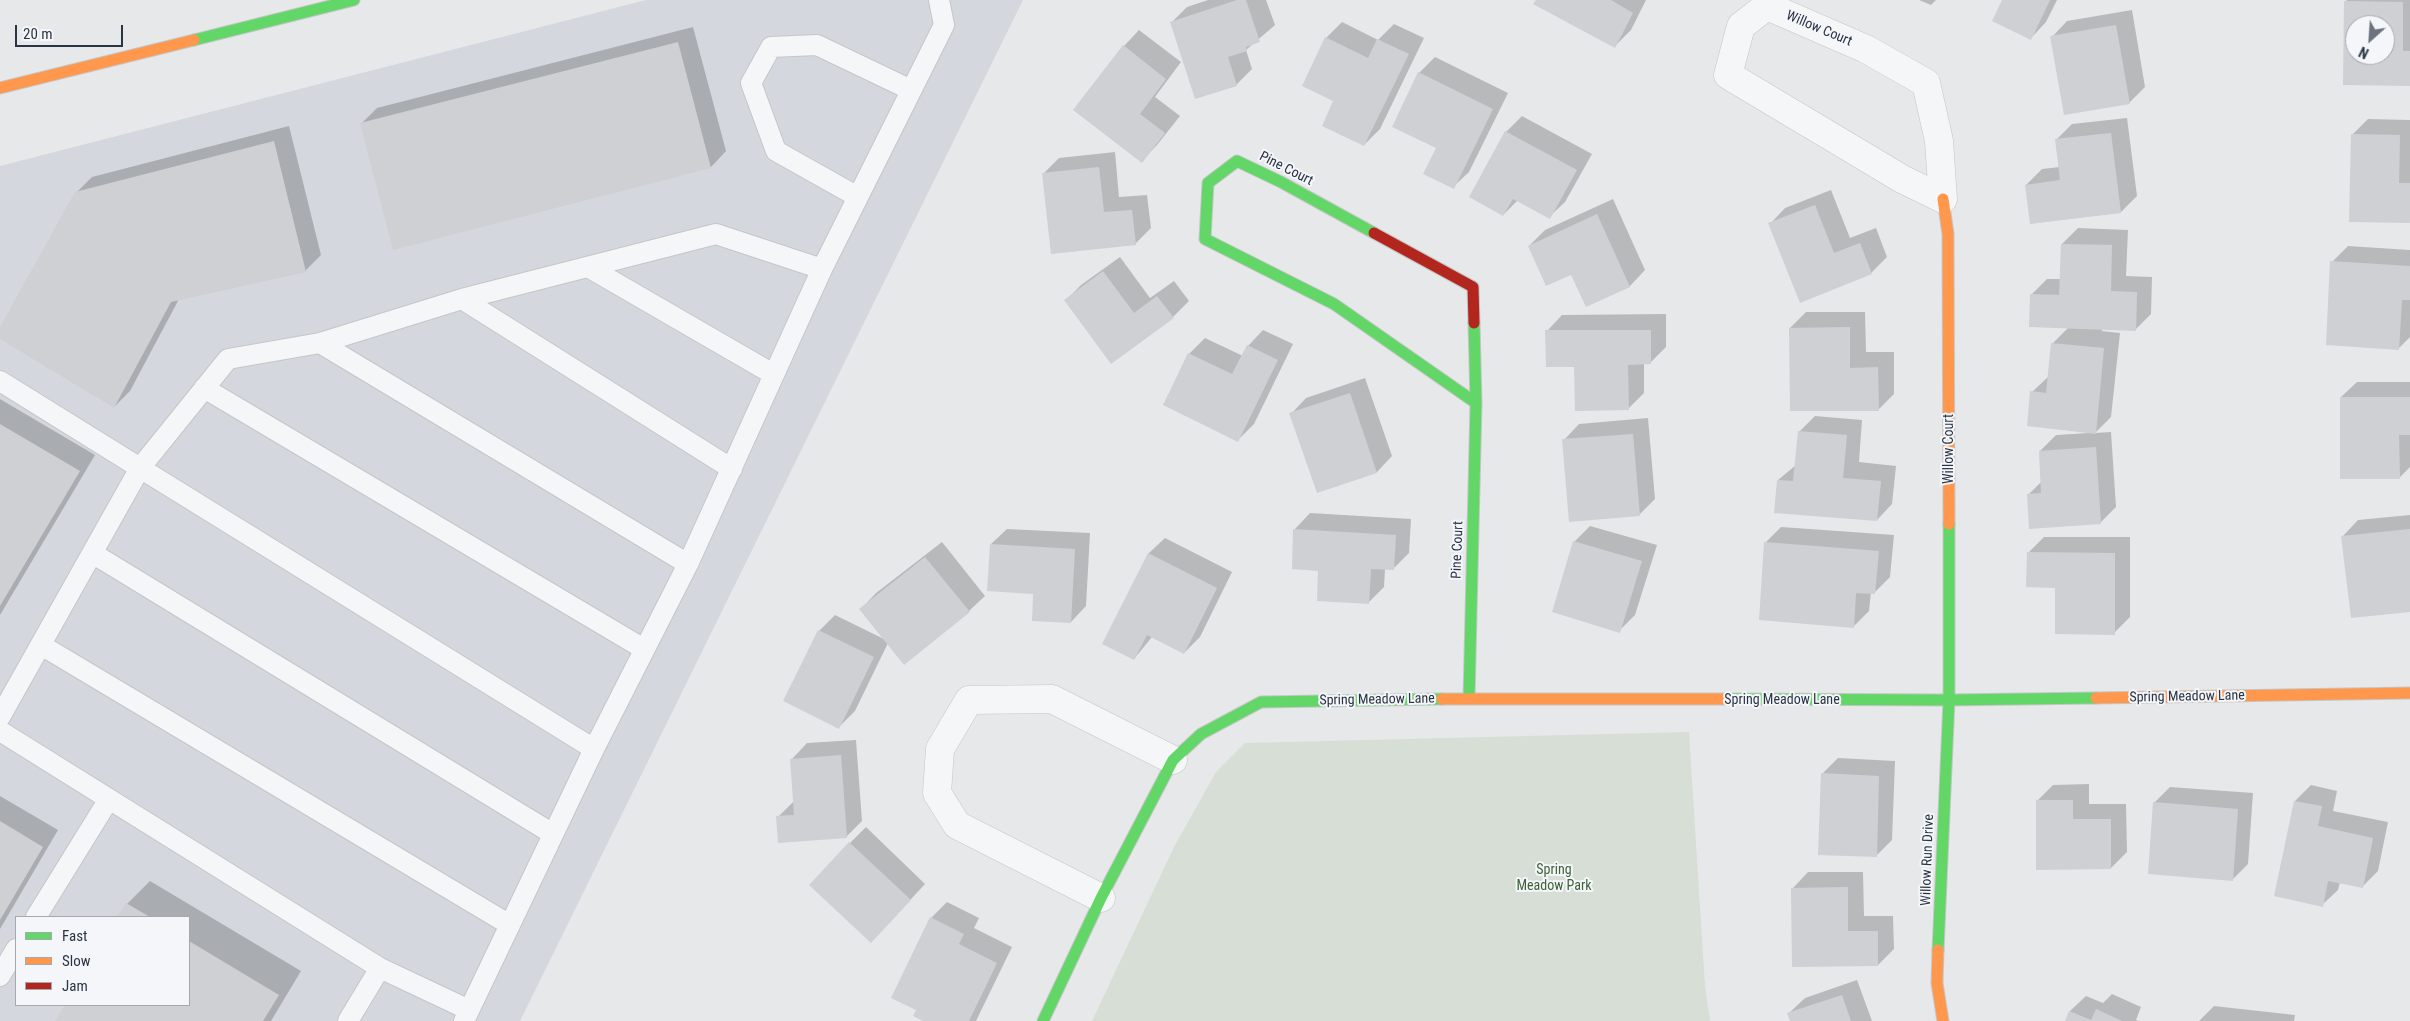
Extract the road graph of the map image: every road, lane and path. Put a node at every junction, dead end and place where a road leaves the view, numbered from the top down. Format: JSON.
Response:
{"nodes":[{"id":1,"x":354,"y":0,"type":"edge"},
{"id":2,"x":939,"y":0,"type":"edge"},
{"id":3,"x":0,"y":88,"type":"edge"},
{"id":4,"x":911,"y":90,"type":"junction"},
{"id":5,"x":858,"y":196,"type":"junction"},
{"id":6,"x":1943,"y":199,"type":"junction"},
{"id":7,"x":588,"y":267,"type":"junction"},
{"id":8,"x":822,"y":269,"type":"junction"},
{"id":9,"x":462,"y":299,"type":"junction"},
{"id":10,"x":320,"y":343,"type":"junction"},
{"id":11,"x":773,"y":374,"type":"junction"},
{"id":12,"x":0,"y":381,"type":"edge"},
{"id":13,"x":204,"y":388,"type":"junction"},
{"id":14,"x":1476,"y":403,"type":"junction"},
{"id":15,"x":140,"y":468,"type":"junction"},
{"id":16,"x":732,"y":469,"type":"junction"},
{"id":17,"x":92,"y":554,"type":"junction"},
{"id":18,"x":688,"y":564,"type":"junction"},
{"id":19,"x":41,"y":644,"type":"junction"},
{"id":20,"x":644,"y":649,"type":"junction"},
{"id":21,"x":2410,"y":693,"type":"edge"},
{"id":22,"x":1469,"y":698,"type":"junction"},
{"id":23,"x":1949,"y":700,"type":"junction"},
{"id":24,"x":0,"y":717,"type":"edge"},
{"id":25,"x":0,"y":732,"type":"edge"},
{"id":26,"x":594,"y":749,"type":"junction"},
{"id":27,"x":1173,"y":760,"type":"junction"},
{"id":28,"x":109,"y":799,"type":"junction"},
{"id":29,"x":553,"y":834,"type":"junction"},
{"id":30,"x":1101,"y":898,"type":"junction"},
{"id":31,"x":37,"y":916,"type":"edge"},
{"id":32,"x":510,"y":925,"type":"junction"},
{"id":33,"x":15,"y":951,"type":"edge"},
{"id":34,"x":380,"y":968,"type":"junction"},
{"id":35,"x":0,"y":976,"type":"edge"},
{"id":36,"x":466,"y":1015,"type":"edge"},
{"id":37,"x":348,"y":1021,"type":"edge"},
{"id":38,"x":1043,"y":1021,"type":"edge"},
{"id":39,"x":1943,"y":1021,"type":"edge"}],
"edges":[{"from":1,"to":3,"type":"street"},
{"from":2,"to":4,"type":"lane"},
{"from":4,"to":5,"type":"lane"},
{"from":4,"to":5,"type":"lane"},
{"from":5,"to":8,"type":"lane"},
{"from":6,"to":6,"type":"street","name":"Willow Court"},
{"from":6,"to":23,"type":"street","name":"Willow Court"},
{"from":7,"to":8,"type":"lane"},
{"from":7,"to":9,"type":"lane"},
{"from":7,"to":11,"type":"lane"},
{"from":8,"to":11,"type":"lane"},
{"from":9,"to":10,"type":"lane"},
{"from":9,"to":16,"type":"lane"},
{"from":10,"to":13,"type":"lane"},
{"from":10,"to":18,"type":"lane"},
{"from":11,"to":16,"type":"lane"},
{"from":12,"to":15,"type":"lane"},
{"from":13,"to":15,"type":"lane"},
{"from":13,"to":20,"type":"lane"},
{"from":14,"to":14,"type":"street","name":"Pine Court"},
{"from":14,"to":22,"type":"street","name":"Pine Court"},
{"from":15,"to":17,"type":"lane"},
{"from":15,"to":26,"type":"lane"},
{"from":16,"to":18,"type":"lane"},
{"from":17,"to":19,"type":"lane"},
{"from":17,"to":29,"type":"lane"},
{"from":18,"to":20,"type":"lane"},
{"from":19,"to":24,"type":"lane"},
{"from":19,"to":32,"type":"lane"},
{"from":20,"to":26,"type":"lane"},
{"from":21,"to":23,"type":"street","name":"Spring Meadow Lane"},
{"from":22,"to":23,"type":"street","name":"Spring Meadow Lane"},
{"from":22,"to":27,"type":"street","name":"Spring Meadow Lane"},
{"from":23,"to":39,"type":"street","name":"Willow Run Drive"},
{"from":25,"to":28,"type":"lane"},
{"from":26,"to":29,"type":"lane"},
{"from":27,"to":30,"type":"street","name":"Spring Meadow Lane"},
{"from":27,"to":30,"type":"street"},
{"from":28,"to":31,"type":"lane"},
{"from":28,"to":34,"type":"lane"},
{"from":29,"to":32,"type":"lane"},
{"from":30,"to":38,"type":"street","name":"Spring Meadow Lane"},
{"from":32,"to":36,"type":"lane"},
{"from":33,"to":35,"type":"lane"},
{"from":34,"to":36,"type":"lane"},
{"from":34,"to":37,"type":"lane"}]}
